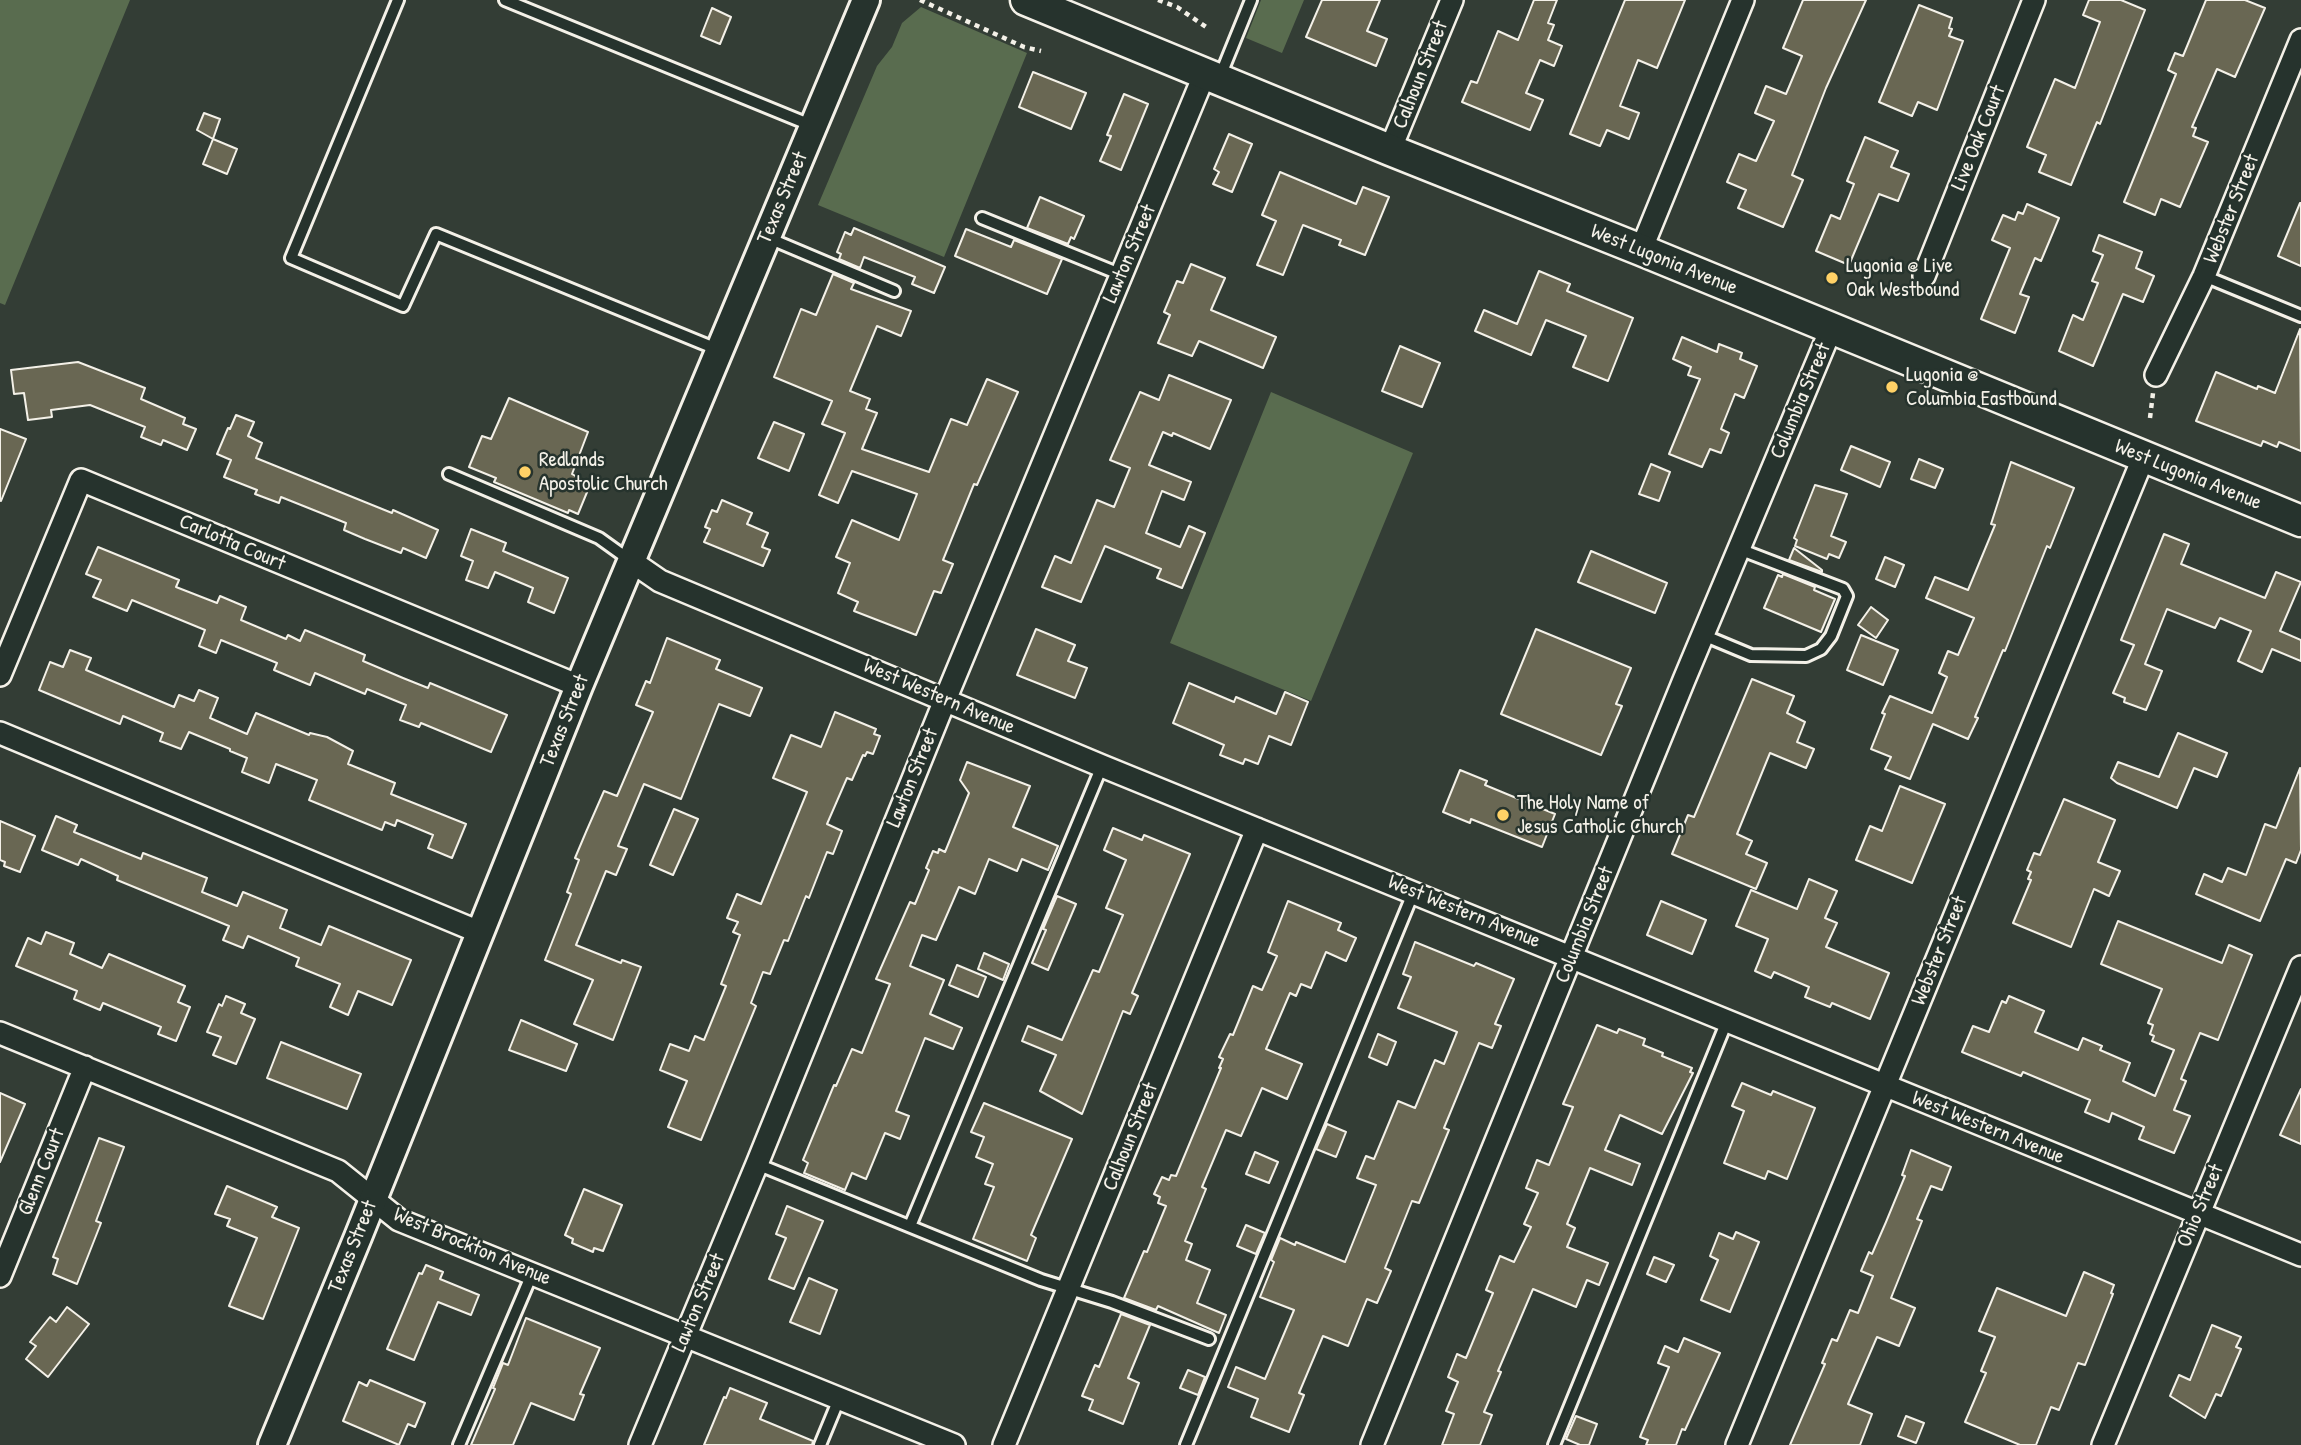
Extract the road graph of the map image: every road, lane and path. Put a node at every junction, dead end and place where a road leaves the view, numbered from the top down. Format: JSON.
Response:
{"nodes":[{"id":1,"x":398,"y":0,"type":"edge"},
{"id":2,"x":505,"y":0,"type":"edge"},
{"id":3,"x":866,"y":0,"type":"edge"},
{"id":4,"x":920,"y":0,"type":"edge"},
{"id":5,"x":1026,"y":0,"type":"edge"},
{"id":6,"x":1158,"y":0,"type":"edge"},
{"id":7,"x":1251,"y":0,"type":"edge"},
{"id":8,"x":1452,"y":0,"type":"edge"},
{"id":9,"x":1743,"y":0,"type":"edge"},
{"id":10,"x":2034,"y":0,"type":"edge"},
{"id":11,"x":1209,"y":29,"type":"dead end"},
{"id":12,"x":2301,"y":40,"type":"edge"},
{"id":13,"x":1041,"y":51,"type":"dead end"},
{"id":14,"x":1212,"y":76,"type":"junction"},
{"id":15,"x":813,"y":126,"type":"junction"},
{"id":16,"x":1390,"y":150,"type":"junction"},
{"id":17,"x":982,"y":218,"type":"dead end"},
{"id":18,"x":766,"y":237,"type":"junction"},
{"id":19,"x":1641,"y":250,"type":"junction"},
{"id":20,"x":1122,"y":275,"type":"junction"},
{"id":21,"x":1924,"y":276,"type":"dead end"},
{"id":22,"x":2204,"y":276,"type":"junction"},
{"id":23,"x":894,"y":291,"type":"dead end"},
{"id":24,"x":2301,"y":316,"type":"edge"},
{"id":25,"x":1831,"y":329,"type":"junction"},
{"id":26,"x":719,"y":351,"type":"junction"},
{"id":27,"x":2156,"y":374,"type":"dead end"},
{"id":28,"x":2144,"y":456,"type":"junction"},
{"id":29,"x":449,"y":474,"type":"dead end"},
{"id":30,"x":2301,"y":521,"type":"edge"},
{"id":31,"x":1739,"y":549,"type":"junction"},
{"id":32,"x":631,"y":561,"type":"junction"},
{"id":33,"x":1703,"y":635,"type":"junction"},
{"id":34,"x":0,"y":675,"type":"edge"},
{"id":35,"x":579,"y":686,"type":"junction"},
{"id":36,"x":945,"y":700,"type":"junction"},
{"id":37,"x":0,"y":733,"type":"edge"},
{"id":38,"x":1102,"y":766,"type":"junction"},
{"id":39,"x":1257,"y":829,"type":"junction"},
{"id":40,"x":1414,"y":891,"type":"junction"},
{"id":41,"x":479,"y":932,"type":"junction"},
{"id":42,"x":1572,"y":957,"type":"junction"},
{"id":43,"x":2301,"y":967,"type":"edge"},
{"id":44,"x":1727,"y":1021,"type":"junction"},
{"id":45,"x":0,"y":1033,"type":"edge"},
{"id":46,"x":85,"y":1067,"type":"junction"},
{"id":47,"x":1885,"y":1086,"type":"junction"},
{"id":48,"x":757,"y":1164,"type":"junction"},
{"id":49,"x":373,"y":1200,"type":"junction"},
{"id":50,"x":2198,"y":1213,"type":"junction"},
{"id":51,"x":910,"y":1226,"type":"junction"},
{"id":52,"x":2301,"y":1255,"type":"edge"},
{"id":53,"x":532,"y":1274,"type":"junction"},
{"id":54,"x":0,"y":1276,"type":"edge"},
{"id":55,"x":1069,"y":1289,"type":"junction"},
{"id":56,"x":686,"y":1336,"type":"junction"},
{"id":57,"x":1209,"y":1339,"type":"dead end"},
{"id":58,"x":839,"y":1399,"type":"junction"},
{"id":59,"x":272,"y":1445,"type":"edge"},
{"id":60,"x":460,"y":1445,"type":"edge"},
{"id":61,"x":640,"y":1445,"type":"edge"},
{"id":62,"x":820,"y":1445,"type":"edge"},
{"id":63,"x":954,"y":1445,"type":"edge"},
{"id":64,"x":1003,"y":1445,"type":"edge"},
{"id":65,"x":1186,"y":1445,"type":"edge"},
{"id":66,"x":1372,"y":1445,"type":"edge"},
{"id":67,"x":1554,"y":1445,"type":"edge"},
{"id":68,"x":1737,"y":1445,"type":"edge"},
{"id":69,"x":2103,"y":1445,"type":"edge"}],
"edges":[{"from":1,"to":26,"type":"lane"},
{"from":2,"to":15,"type":"lane"},
{"from":3,"to":15,"type":"street","name":"Texas Street"},
{"from":4,"to":13,"type":"path"},
{"from":5,"to":14,"type":"main road","name":"West Lugonia Avenue"},
{"from":6,"to":11,"type":"path"},
{"from":7,"to":14,"type":"lane"},
{"from":8,"to":16,"type":"street","name":"Calhoun Street"},
{"from":9,"to":19,"type":"street"},
{"from":10,"to":21,"type":"street","name":"Live Oak Court"},
{"from":12,"to":22,"type":"street","name":"Webster Street"},
{"from":14,"to":16,"type":"main road","name":"West Lugonia Avenue"},
{"from":14,"to":20,"type":"street","name":"Lawton Street"},
{"from":15,"to":18,"type":"street","name":"Texas Street"},
{"from":16,"to":19,"type":"main road","name":"West Lugonia Avenue"},
{"from":17,"to":20,"type":"lane"},
{"from":18,"to":23,"type":"lane"},
{"from":18,"to":26,"type":"street","name":"Texas Street"},
{"from":19,"to":25,"type":"main road","name":"West Lugonia Avenue"},
{"from":20,"to":36,"type":"street","name":"Lawton Street"},
{"from":22,"to":24,"type":"lane"},
{"from":22,"to":27,"type":"street","name":"Webster Street"},
{"from":25,"to":28,"type":"main road","name":"West Lugonia Avenue"},
{"from":25,"to":31,"type":"street","name":"Columbia Street"},
{"from":26,"to":32,"type":"street","name":"Texas Street"},
{"from":28,"to":30,"type":"main road","name":"West Lugonia Avenue"},
{"from":28,"to":47,"type":"street","name":"Webster Street"},
{"from":29,"to":32,"type":"lane"},
{"from":31,"to":33,"type":"street","name":"Columbia Street"},
{"from":31,"to":33,"type":"lane"},
{"from":32,"to":35,"type":"street","name":"Texas Street"},
{"from":32,"to":36,"type":"street","name":"West Western Avenue"},
{"from":33,"to":42,"type":"street","name":"Columbia Street"},
{"from":34,"to":35,"type":"street","name":"Carlotta Court"},
{"from":35,"to":41,"type":"street","name":"Texas Street"},
{"from":36,"to":38,"type":"street","name":"West Western Avenue"},
{"from":36,"to":48,"type":"street","name":"Lawton Street"},
{"from":37,"to":41,"type":"street"},
{"from":38,"to":39,"type":"street","name":"West Western Avenue"},
{"from":38,"to":51,"type":"lane"},
{"from":39,"to":40,"type":"street","name":"West Western Avenue"},
{"from":39,"to":55,"type":"street","name":"Calhoun Street"},
{"from":40,"to":42,"type":"street","name":"West Western Avenue"},
{"from":40,"to":65,"type":"lane"},
{"from":41,"to":49,"type":"street","name":"Texas Street"},
{"from":42,"to":44,"type":"street","name":"West Western Avenue"},
{"from":42,"to":66,"type":"street","name":"Columbia Street"},
{"from":43,"to":50,"type":"street","name":"Ohio Street"},
{"from":44,"to":47,"type":"street","name":"West Western Avenue"},
{"from":44,"to":67,"type":"lane"},
{"from":45,"to":46,"type":"street","name":"West Brockton Avenue"},
{"from":46,"to":49,"type":"street","name":"West Brockton Avenue"},
{"from":46,"to":54,"type":"street","name":"Glenn Court"},
{"from":47,"to":50,"type":"street","name":"West Western Avenue"},
{"from":47,"to":68,"type":"street","name":"Webster Street"},
{"from":48,"to":51,"type":"lane"},
{"from":48,"to":56,"type":"street","name":"Lawton Street"},
{"from":49,"to":53,"type":"street","name":"West Brockton Avenue"},
{"from":49,"to":59,"type":"street","name":"Texas Street"},
{"from":50,"to":52,"type":"street","name":"West Western Avenue"},
{"from":50,"to":69,"type":"street","name":"Ohio Street"},
{"from":51,"to":55,"type":"lane"},
{"from":53,"to":56,"type":"street","name":"West Brockton Avenue"},
{"from":53,"to":60,"type":"lane"},
{"from":55,"to":57,"type":"lane"},
{"from":55,"to":64,"type":"street","name":"Calhoun Street"},
{"from":56,"to":58,"type":"street","name":"West Brockton Avenue"},
{"from":56,"to":61,"type":"street","name":"Lawton Street"},
{"from":58,"to":62,"type":"lane"},
{"from":58,"to":63,"type":"street","name":"West Brockton Avenue"}]}
